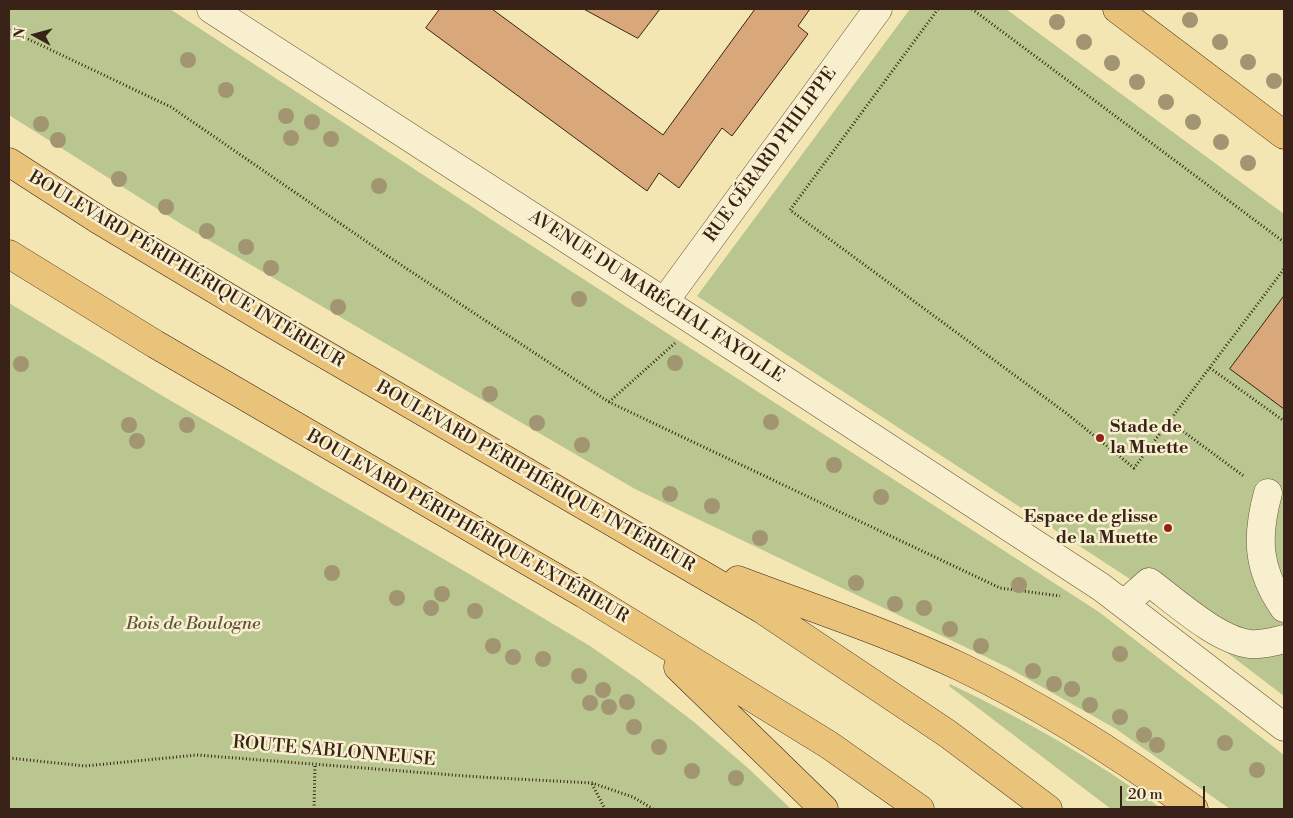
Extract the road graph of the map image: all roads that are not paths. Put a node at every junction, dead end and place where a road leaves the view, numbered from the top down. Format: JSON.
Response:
{"nodes":[{"id":1,"x":211,"y":9,"type":"edge"},
{"id":2,"x":878,"y":9,"type":"edge"},
{"id":3,"x":1117,"y":9,"type":"edge"},
{"id":4,"x":1284,"y":135,"type":"edge"},
{"id":5,"x":9,"y":162,"type":"edge"},
{"id":6,"x":9,"y":254,"type":"edge"},
{"id":7,"x":664,"y":302,"type":"junction"},
{"id":8,"x":1268,"y":493,"type":"road end"},
{"id":9,"x":619,"y":525,"type":"junction"},
{"id":10,"x":584,"y":594,"type":"junction"},
{"id":11,"x":1124,"y":604,"type":"junction"},
{"id":12,"x":1284,"y":608,"type":"edge"},
{"id":13,"x":1284,"y":639,"type":"edge"},
{"id":14,"x":1284,"y":727,"type":"edge"},
{"id":15,"x":824,"y":809,"type":"edge"},
{"id":16,"x":920,"y":809,"type":"edge"},
{"id":17,"x":1048,"y":809,"type":"edge"},
{"id":18,"x":1194,"y":809,"type":"edge"}],
"edges":[{"from":1,"to":7,"type":"street","name":"AVENUE DU MARÉCHAL FAYOLLE"},
{"from":2,"to":7,"type":"street","name":"RUE GÉRARD PHILIPPE"},
{"from":3,"to":4,"type":"main road"},
{"from":5,"to":9,"type":"main road","name":"BOULEVARD PÉRIPHÉRIQUE INTÉRIEUR"},
{"from":6,"to":10,"type":"main road","name":"BOULEVARD PÉRIPHÉRIQUE EXTÉRIEUR"},
{"from":7,"to":11,"type":"street","name":"AVENUE DU MARÉCHAL FAYOLLE"},
{"from":8,"to":12,"type":"street"},
{"from":9,"to":17,"type":"main road","name":"BOULEVARD PÉRIPHÉRIQUE INTÉRIEUR"},
{"from":9,"to":18,"type":"main road"},
{"from":10,"to":15,"type":"main road"},
{"from":10,"to":16,"type":"main road","name":"BOULEVARD PÉRIPHÉRIQUE EXTÉRIEUR"},
{"from":11,"to":13,"type":"street"},
{"from":11,"to":14,"type":"street","name":"AVENUE DU MARÉCHAL FAYOLLE"}]}
